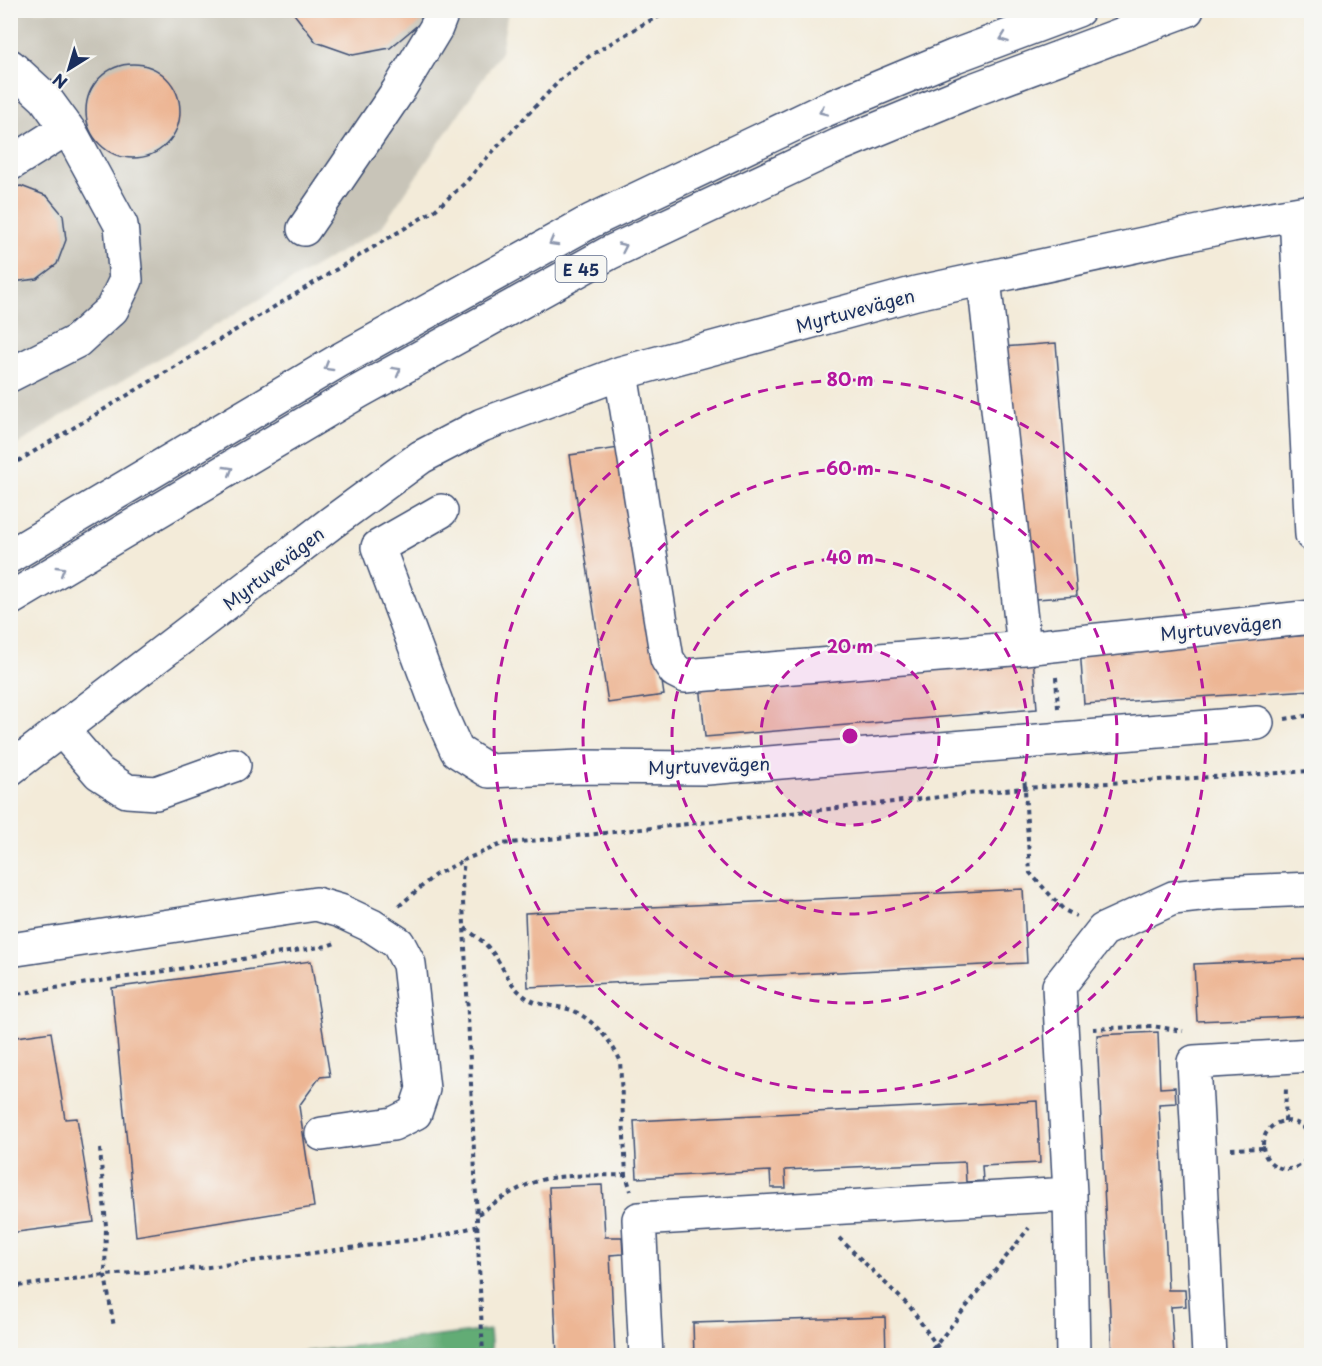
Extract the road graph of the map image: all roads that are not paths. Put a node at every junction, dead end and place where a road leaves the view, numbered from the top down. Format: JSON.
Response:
{"nodes":[{"id":1,"x":443,"y":10,"type":"edge"},
{"id":2,"x":1078,"y":10,"type":"edge"},
{"id":3,"x":1187,"y":10,"type":"edge"},
{"id":4,"x":10,"y":66,"type":"edge"},
{"id":5,"x":67,"y":128,"type":"junction"},
{"id":6,"x":10,"y":164,"type":"edge"},
{"id":7,"x":1304,"y":213,"type":"edge"},
{"id":8,"x":304,"y":229,"type":"dead end"},
{"id":9,"x":984,"y":279,"type":"junction"},
{"id":10,"x":621,"y":373,"type":"junction"},
{"id":11,"x":10,"y":375,"type":"edge"},
{"id":12,"x":441,"y":511,"type":"dead end"},
{"id":13,"x":1311,"y":535,"type":"edge"},
{"id":14,"x":10,"y":556,"type":"edge"},
{"id":15,"x":10,"y":599,"type":"edge"},
{"id":16,"x":1311,"y":617,"type":"edge"},
{"id":17,"x":1024,"y":648,"type":"junction"},
{"id":18,"x":1257,"y":723,"type":"dead end"},
{"id":19,"x":62,"y":730,"type":"junction"},
{"id":20,"x":234,"y":765,"type":"dead end"},
{"id":21,"x":10,"y":769,"type":"edge"},
{"id":22,"x":1311,"y":889,"type":"edge"},
{"id":23,"x":10,"y":950,"type":"edge"},
{"id":24,"x":1311,"y":1055,"type":"edge"},
{"id":25,"x":322,"y":1134,"type":"dead end"},
{"id":26,"x":1063,"y":1194,"type":"junction"},
{"id":27,"x":646,"y":1356,"type":"edge"},
{"id":28,"x":1073,"y":1356,"type":"edge"},
{"id":29,"x":1209,"y":1356,"type":"edge"}],
"edges":[{"from":1,"to":8,"type":"main road"},
{"from":2,"to":14,"type":"main road","number":"E 45","one_way":true},
{"from":15,"to":3,"type":"main road","number":"E 45","one_way":true},
{"from":4,"to":5,"type":"main road"},
{"from":5,"to":6,"type":"main road"},
{"from":5,"to":11,"type":"main road"},
{"from":7,"to":9,"type":"main road","name":"Myrtuvevägen"},
{"from":7,"to":13,"type":"main road","name":"Myrtuvevägen"},
{"from":9,"to":10,"type":"main road","name":"Myrtuvevägen"},
{"from":9,"to":17,"type":"main road"},
{"from":10,"to":17,"type":"main road","name":"Myrtuvevägen"},
{"from":10,"to":19,"type":"main road","name":"Myrtuvevägen"},
{"from":12,"to":18,"type":"main road","name":"Myrtuvevägen"},
{"from":16,"to":17,"type":"main road","name":"Myrtuvevägen"},
{"from":19,"to":20,"type":"main road"},
{"from":19,"to":21,"type":"main road","name":"Myrtuvevägen"},
{"from":22,"to":26,"type":"main road"},
{"from":23,"to":25,"type":"main road"},
{"from":24,"to":29,"type":"main road"},
{"from":26,"to":27,"type":"main road"},
{"from":26,"to":28,"type":"main road"}]}
